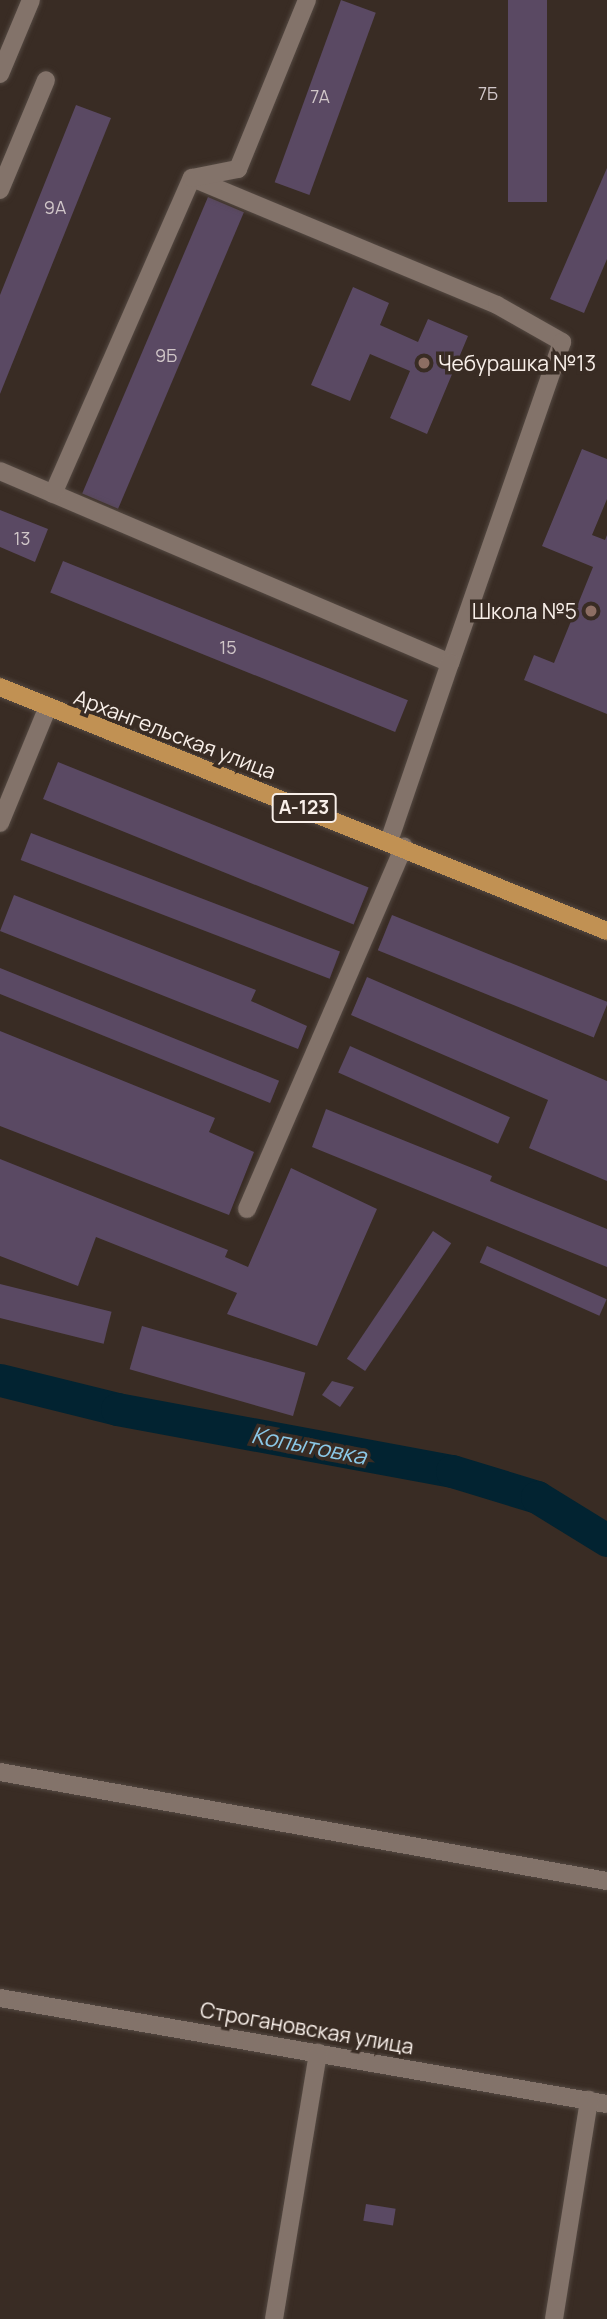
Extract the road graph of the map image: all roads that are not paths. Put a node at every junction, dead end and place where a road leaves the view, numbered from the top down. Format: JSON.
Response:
{"nodes":[{"id":1,"x":31,"y":0,"type":"edge"},
{"id":2,"x":307,"y":0,"type":"edge"},
{"id":3,"x":0,"y":74,"type":"edge"},
{"id":4,"x":46,"y":80,"type":"dead end"},
{"id":5,"x":2,"y":178,"type":"edge"},
{"id":6,"x":192,"y":178,"type":"junction"},
{"id":7,"x":0,"y":471,"type":"edge"},
{"id":8,"x":53,"y":494,"type":"junction"},
{"id":9,"x":450,"y":663,"type":"junction"},
{"id":10,"x":0,"y":687,"type":"edge"},
{"id":11,"x":47,"y":709,"type":"junction"},
{"id":12,"x":0,"y":823,"type":"edge"},
{"id":13,"x":396,"y":844,"type":"junction"},
{"id":14,"x":607,"y":931,"type":"edge"},
{"id":15,"x":247,"y":1209,"type":"dead end"},
{"id":16,"x":0,"y":1772,"type":"edge"},
{"id":17,"x":607,"y":1881,"type":"edge"},
{"id":18,"x":0,"y":1998,"type":"edge"},
{"id":19,"x":317,"y":2053,"type":"junction"},
{"id":20,"x":589,"y":2100,"type":"junction"},
{"id":21,"x":607,"y":2104,"type":"edge"},
{"id":22,"x":274,"y":2319,"type":"edge"},
{"id":23,"x":554,"y":2319,"type":"edge"}],
"edges":[{"from":1,"to":3,"type":"street"},
{"from":2,"to":6,"type":"street"},
{"from":4,"to":5,"type":"street"},
{"from":6,"to":8,"type":"street"},
{"from":6,"to":9,"type":"street"},
{"from":7,"to":8,"type":"street"},
{"from":8,"to":9,"type":"street"},
{"from":9,"to":13,"type":"street"},
{"from":10,"to":11,"type":"main road","name":"Архангельская улица","number":"А-123"},
{"from":11,"to":12,"type":"street"},
{"from":11,"to":13,"type":"main road","name":"Архангельская улица","number":"А-123"},
{"from":13,"to":14,"type":"main road","name":"Архангельская улица","number":"А-123"},
{"from":13,"to":15,"type":"street"},
{"from":16,"to":17,"type":"street"},
{"from":18,"to":19,"type":"street","name":"Строгановская улица"},
{"from":19,"to":20,"type":"street","name":"Строгановская улица"},
{"from":19,"to":22,"type":"street"},
{"from":20,"to":21,"type":"street","name":"Строгановская улица"},
{"from":20,"to":23,"type":"street"}]}
